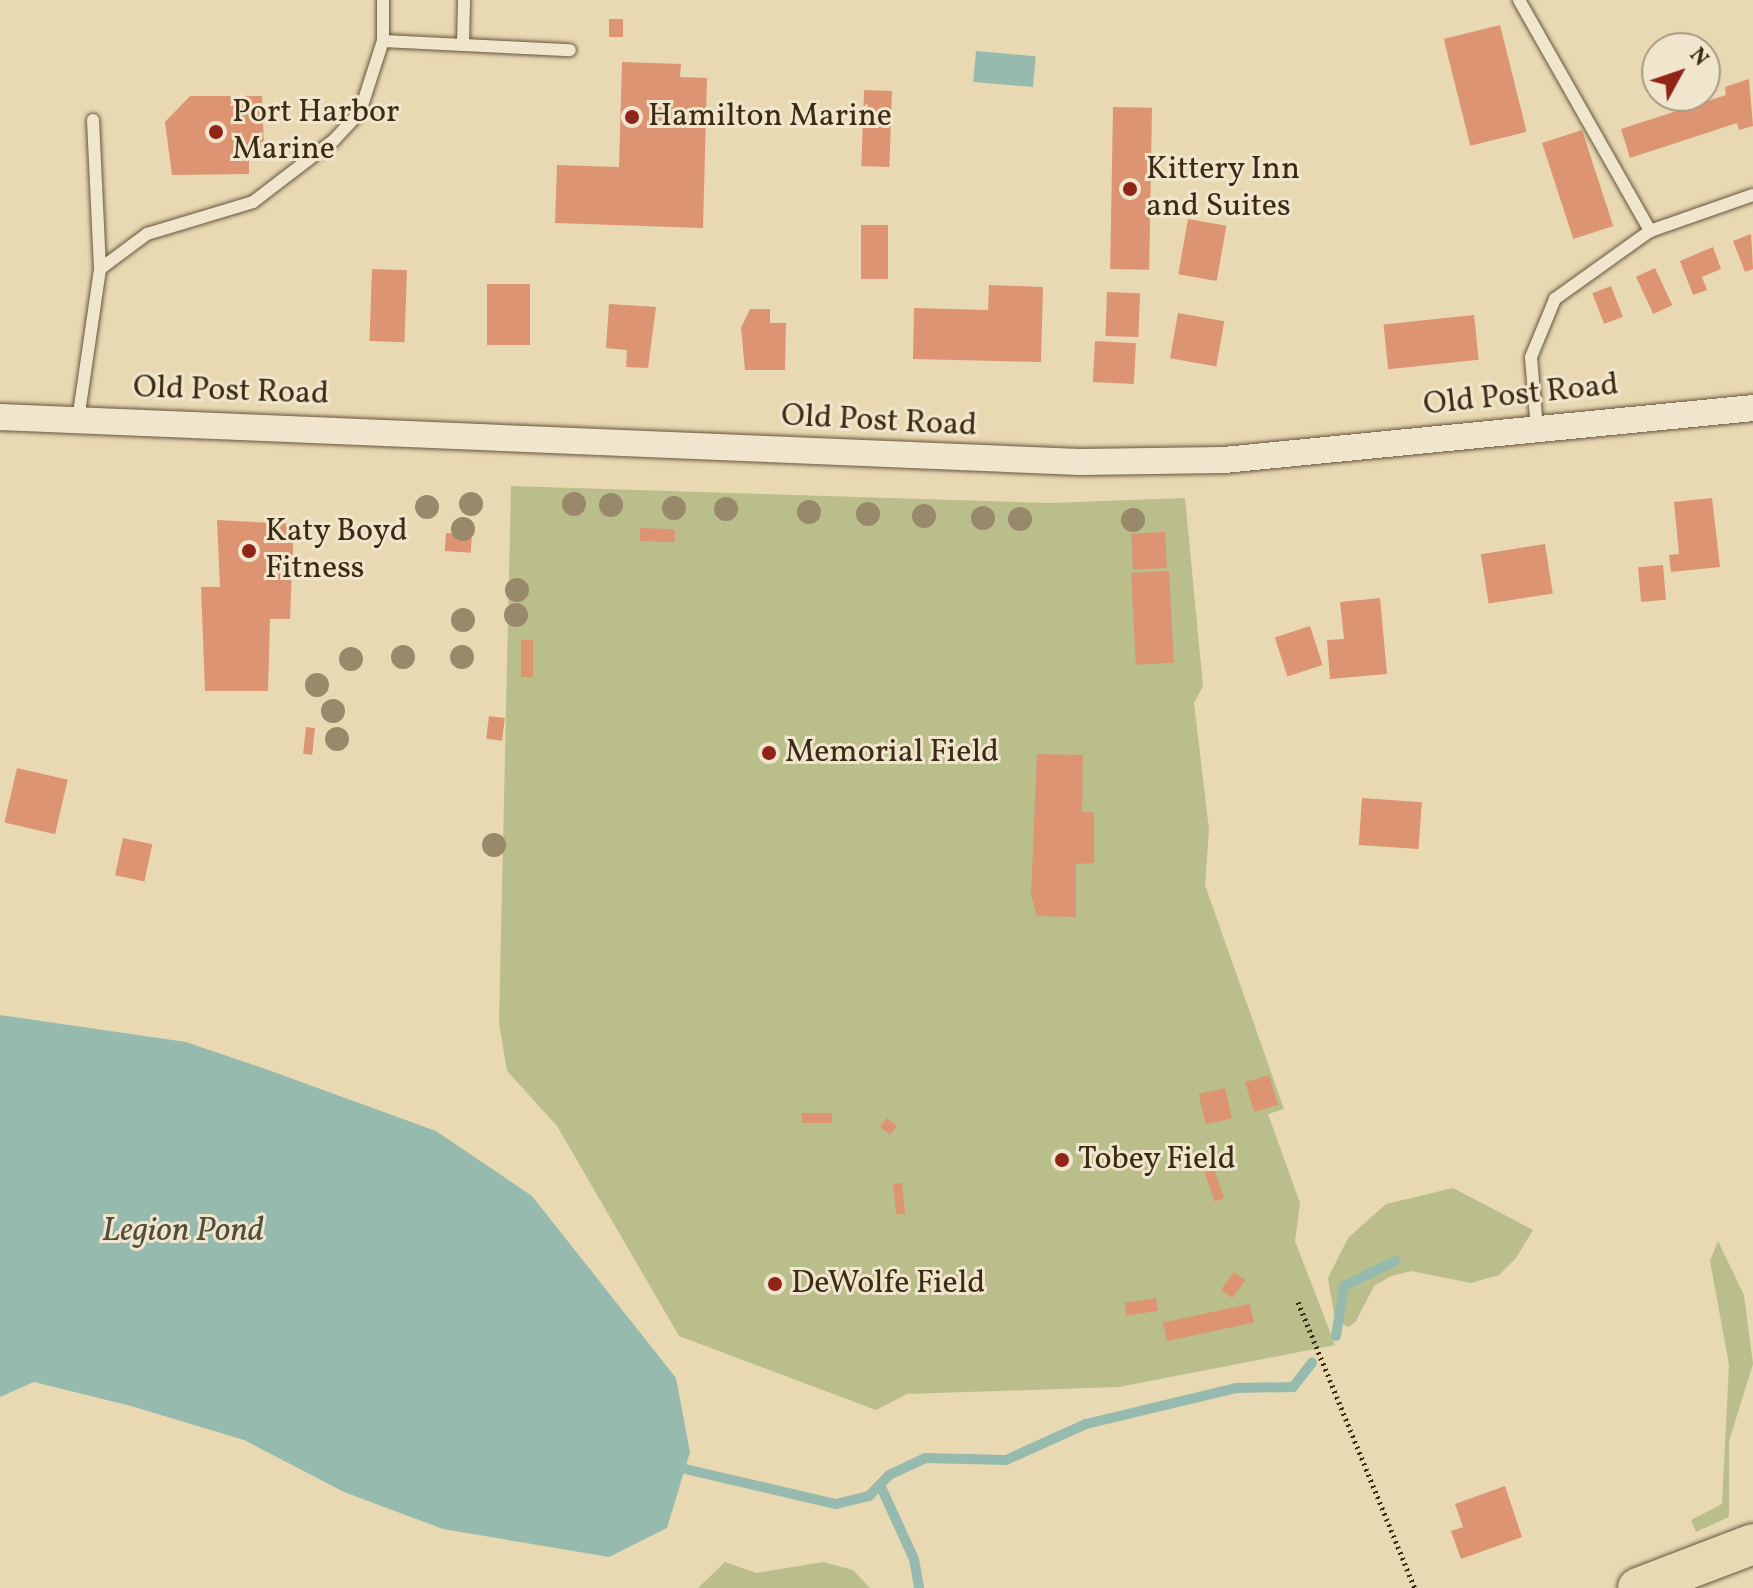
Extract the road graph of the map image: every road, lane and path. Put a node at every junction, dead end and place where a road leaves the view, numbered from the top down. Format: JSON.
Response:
{"nodes":[{"id":1,"x":383,"y":0,"type":"edge"},
{"id":2,"x":464,"y":0,"type":"edge"},
{"id":3,"x":1519,"y":0,"type":"edge"},
{"id":4,"x":383,"y":41,"type":"junction"},
{"id":5,"x":463,"y":45,"type":"junction"},
{"id":6,"x":570,"y":50,"type":"dead end"},
{"id":7,"x":93,"y":120,"type":"dead end"},
{"id":8,"x":1753,"y":195,"type":"edge"},
{"id":9,"x":1650,"y":231,"type":"junction"},
{"id":10,"x":100,"y":269,"type":"junction"},
{"id":11,"x":1753,"y":408,"type":"edge"},
{"id":12,"x":0,"y":417,"type":"edge"},
{"id":13,"x":78,"y":420,"type":"junction"},
{"id":14,"x":1537,"y":429,"type":"junction"},
{"id":15,"x":1298,"y":1302,"type":"dead end"},
{"id":16,"x":1753,"y":1544,"type":"edge"},
{"id":17,"x":1415,"y":1588,"type":"edge"},
{"id":18,"x":1638,"y":1588,"type":"edge"}],
"edges":[{"from":1,"to":4,"type":"lane"},
{"from":2,"to":5,"type":"lane"},
{"from":3,"to":9,"type":"lane"},
{"from":4,"to":5,"type":"lane"},
{"from":4,"to":10,"type":"lane"},
{"from":5,"to":6,"type":"lane"},
{"from":7,"to":10,"type":"lane"},
{"from":8,"to":9,"type":"lane"},
{"from":9,"to":14,"type":"lane"},
{"from":10,"to":13,"type":"lane"},
{"from":11,"to":14,"type":"street","name":"Old Post Road"},
{"from":12,"to":13,"type":"street","name":"Old Post Road"},
{"from":13,"to":14,"type":"street","name":"Old Post Road"},
{"from":15,"to":17,"type":"path"},
{"from":16,"to":18,"type":"main road"}]}
